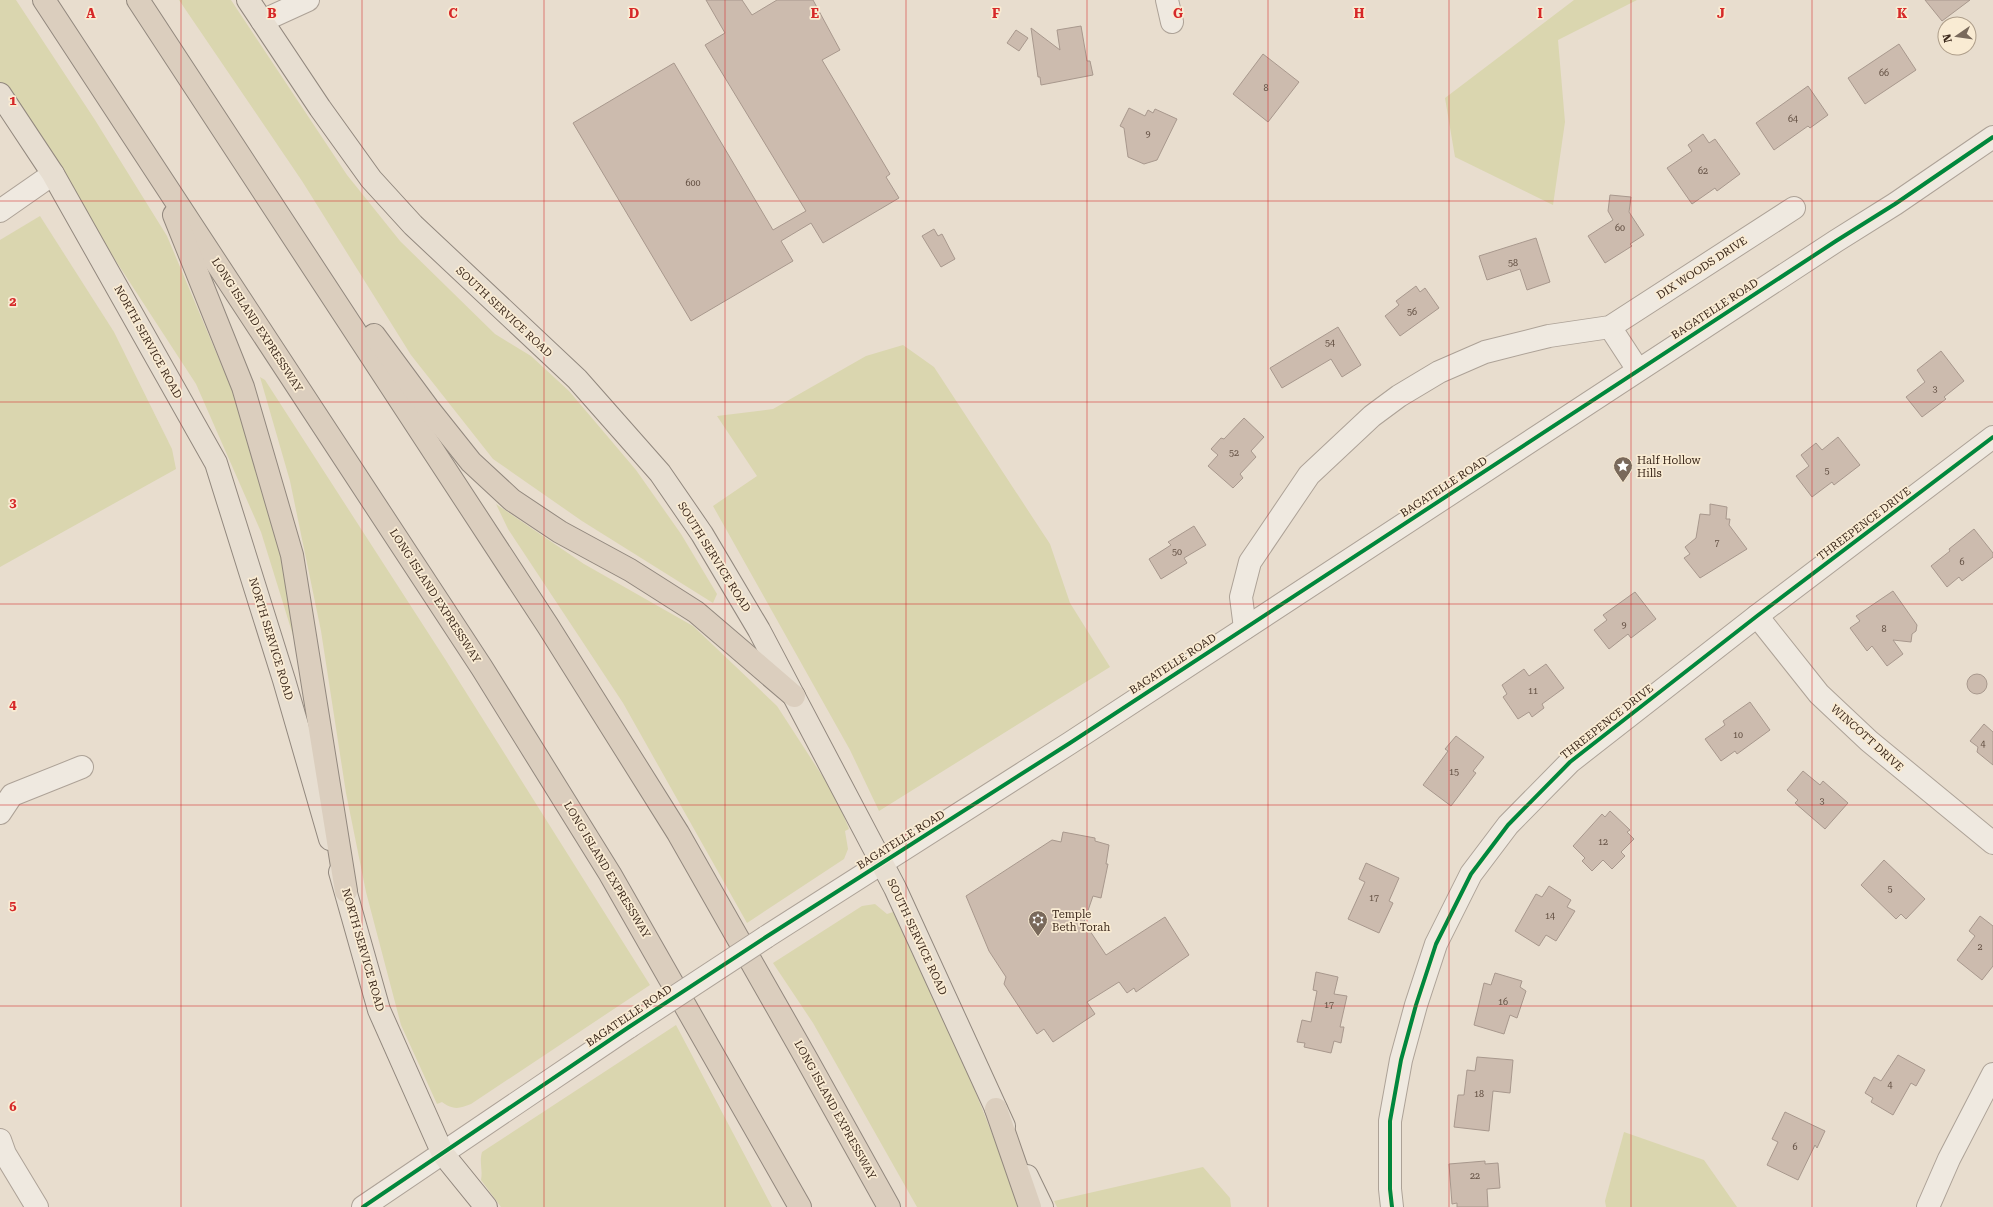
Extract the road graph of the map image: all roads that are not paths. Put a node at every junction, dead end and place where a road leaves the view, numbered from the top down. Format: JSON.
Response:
{"nodes":[{"id":1,"x":44,"y":0,"type":"edge"},
{"id":2,"x":138,"y":0,"type":"edge"},
{"id":3,"x":248,"y":0,"type":"edge"},
{"id":4,"x":308,"y":0,"type":"edge"},
{"id":5,"x":1167,"y":0,"type":"edge"},
{"id":6,"x":262,"y":21,"type":"junction"},
{"id":7,"x":1172,"y":22,"type":"dead end"},
{"id":8,"x":0,"y":94,"type":"edge"},
{"id":9,"x":219,"y":123,"type":"junction"},
{"id":10,"x":1993,"y":137,"type":"edge"},
{"id":11,"x":153,"y":166,"type":"junction"},
{"id":12,"x":53,"y":174,"type":"junction"},
{"id":13,"x":1794,"y":208,"type":"dead end"},
{"id":14,"x":0,"y":210,"type":"edge"},
{"id":15,"x":1610,"y":327,"type":"junction"},
{"id":16,"x":1638,"y":370,"type":"junction"},
{"id":17,"x":1993,"y":437,"type":"edge"},
{"id":18,"x":1757,"y":616,"type":"junction"},
{"id":19,"x":1245,"y":628,"type":"junction"},
{"id":20,"x":794,"y":696,"type":"junction"},
{"id":21,"x":82,"y":767,"type":"dead end"},
{"id":22,"x":0,"y":813,"type":"edge"},
{"id":23,"x":1993,"y":843,"type":"edge"},
{"id":24,"x":882,"y":862,"type":"junction"},
{"id":25,"x":346,"y":891,"type":"junction"},
{"id":26,"x":1993,"y":1074,"type":"edge"},
{"id":27,"x":996,"y":1109,"type":"junction"},
{"id":28,"x":0,"y":1140,"type":"edge"},
{"id":29,"x":443,"y":1154,"type":"junction"},
{"id":30,"x":37,"y":1207,"type":"edge"},
{"id":31,"x":363,"y":1207,"type":"edge"},
{"id":32,"x":486,"y":1207,"type":"edge"},
{"id":33,"x":800,"y":1207,"type":"edge"},
{"id":34,"x":889,"y":1207,"type":"edge"},
{"id":35,"x":1030,"y":1207,"type":"edge"},
{"id":36,"x":1042,"y":1207,"type":"edge"},
{"id":37,"x":1392,"y":1207,"type":"edge"},
{"id":38,"x":1928,"y":1207,"type":"edge"}],
"edges":[{"from":1,"to":11,"type":"highway","name":"LONG ISLAND EXPRESSWAY"},
{"from":2,"to":9,"type":"highway","name":"LONG ISLAND EXPRESSWAY"},
{"from":3,"to":6,"type":"main road","name":"SOUTH SERVICE ROAD"},
{"from":4,"to":6,"type":"street"},
{"from":5,"to":7,"type":"street"},
{"from":6,"to":20,"type":"main road","name":"SOUTH SERVICE ROAD"},
{"from":8,"to":12,"type":"main road","name":"NORTH SERVICE ROAD"},
{"from":9,"to":20,"type":"highway"},
{"from":9,"to":34,"type":"highway","name":"LONG ISLAND EXPRESSWAY"},
{"from":10,"to":16,"type":"street","name":"BAGATELLE ROAD"},
{"from":11,"to":25,"type":"highway"},
{"from":11,"to":33,"type":"highway","name":"LONG ISLAND EXPRESSWAY"},
{"from":12,"to":14,"type":"street"},
{"from":12,"to":25,"type":"main road","name":"NORTH SERVICE ROAD"},
{"from":13,"to":15,"type":"street","name":"DIX WOODS DRIVE"},
{"from":15,"to":16,"type":"street"},
{"from":15,"to":19,"type":"street","name":"DIX WOODS DRIVE"},
{"from":16,"to":19,"type":"street","name":"BAGATELLE ROAD"},
{"from":17,"to":18,"type":"street","name":"THREEPENCE DRIVE"},
{"from":18,"to":23,"type":"street","name":"WINCOTT DRIVE"},
{"from":18,"to":37,"type":"street","name":"THREEPENCE DRIVE"},
{"from":19,"to":24,"type":"street","name":"BAGATELLE ROAD"},
{"from":20,"to":24,"type":"main road","name":"SOUTH SERVICE ROAD"},
{"from":21,"to":22,"type":"street"},
{"from":24,"to":27,"type":"main road","name":"SOUTH SERVICE ROAD"},
{"from":24,"to":29,"type":"street","name":"BAGATELLE ROAD","bridge":true},
{"from":25,"to":29,"type":"main road","name":"NORTH SERVICE ROAD"},
{"from":26,"to":38,"type":"street"},
{"from":27,"to":35,"type":"highway"},
{"from":27,"to":36,"type":"main road","name":"SOUTH SERVICE ROAD"},
{"from":28,"to":30,"type":"street"},
{"from":29,"to":31,"type":"street","name":"BAGATELLE ROAD"},
{"from":29,"to":32,"type":"main road","name":"NORTH SERVICE ROAD"}]}
